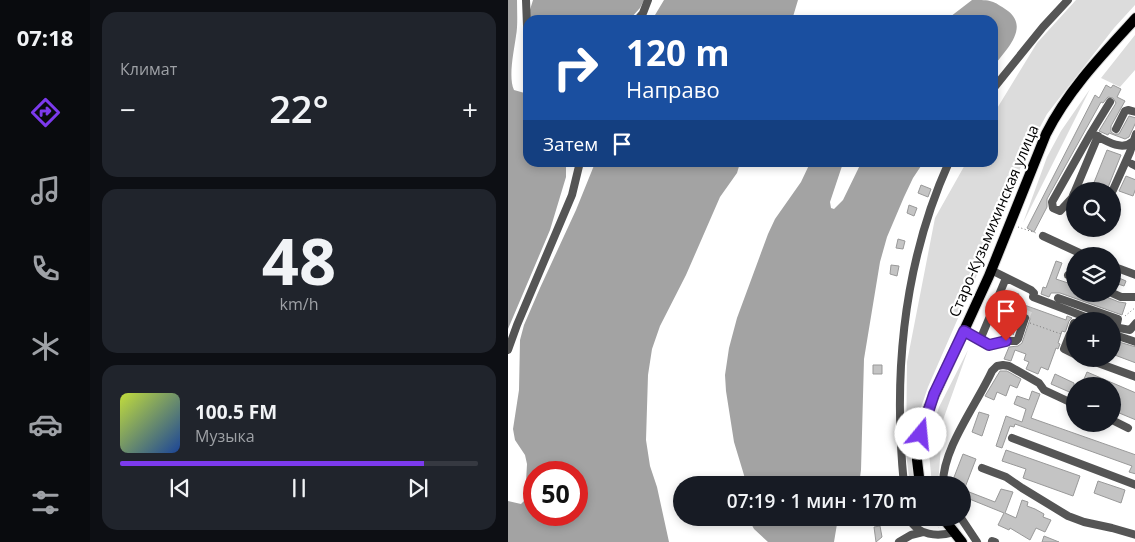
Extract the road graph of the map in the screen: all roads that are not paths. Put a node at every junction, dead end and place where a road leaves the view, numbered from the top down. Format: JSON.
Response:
{"nodes":[{"id":1,"x":526,"y":0,"type":"edge"},
{"id":2,"x":648,"y":0,"type":"edge"},
{"id":3,"x":1068,"y":0,"type":"edge"},
{"id":4,"x":527,"y":15,"type":"edge"},
{"id":5,"x":641,"y":15,"type":"edge"},
{"id":6,"x":1136,"y":18,"type":"edge"},
{"id":7,"x":998,"y":83,"type":"edge"},
{"id":8,"x":1110,"y":102,"type":"dead end"},
{"id":9,"x":1136,"y":112,"type":"edge"},
{"id":10,"x":1116,"y":129,"type":"dead end"},
{"id":11,"x":1136,"y":134,"type":"edge"},
{"id":12,"x":1095,"y":135,"type":"junction"},
{"id":13,"x":1132,"y":142,"type":"junction"},
{"id":14,"x":579,"y":167,"type":"edge"},
{"id":15,"x":947,"y":167,"type":"edge"},
{"id":16,"x":1079,"y":182,"type":"edge"},
{"id":17,"x":1116,"y":182,"type":"edge"},
{"id":18,"x":1066,"y":204,"type":"edge"},
{"id":19,"x":1043,"y":236,"type":"road end"},
{"id":20,"x":1067,"y":247,"type":"edge"},
{"id":21,"x":1121,"y":269,"type":"edge"},
{"id":22,"x":992,"y":270,"type":"junction"},
{"id":23,"x":1136,"y":275,"type":"edge"},
{"id":24,"x":1006,"y":278,"type":"junction"},
{"id":25,"x":1033,"y":297,"type":"junction"},
{"id":26,"x":1121,"y":297,"type":"edge"},
{"id":27,"x":1135,"y":297,"type":"edge"},
{"id":28,"x":1058,"y":298,"type":"dead end"},
{"id":29,"x":1030,"y":307,"type":"tunnel mouth"},
{"id":30,"x":1098,"y":312,"type":"edge"},
{"id":31,"x":1025,"y":320,"type":"tunnel mouth"},
{"id":32,"x":1066,"y":322,"type":"edge"},
{"id":33,"x":1136,"y":323,"type":"edge"},
{"id":34,"x":1121,"y":329,"type":"edge"},
{"id":35,"x":964,"y":331,"type":"junction"},
{"id":36,"x":1121,"y":334,"type":"edge"},
{"id":37,"x":980,"y":340,"type":"junction"},
{"id":38,"x":1136,"y":342,"type":"edge"},
{"id":39,"x":508,"y":350,"type":"edge"},
{"id":40,"x":1110,"y":367,"type":"edge"},
{"id":41,"x":1136,"y":376,"type":"edge"},
{"id":42,"x":1066,"y":400,"type":"edge"},
{"id":43,"x":1121,"y":424,"type":"edge"},
{"id":44,"x":1128,"y":428,"type":"dead end"},
{"id":45,"x":1012,"y":438,"type":"dead end"},
{"id":46,"x":982,"y":468,"type":"dead end"},
{"id":47,"x":904,"y":476,"type":"edge"},
{"id":48,"x":919,"y":476,"type":"edge"},
{"id":49,"x":943,"y":476,"type":"edge"},
{"id":50,"x":1136,"y":485,"type":"edge"},
{"id":51,"x":915,"y":526,"type":"edge"},
{"id":52,"x":944,"y":526,"type":"edge"},
{"id":53,"x":966,"y":526,"type":"edge"},
{"id":54,"x":923,"y":532,"type":"junction"},
{"id":55,"x":1136,"y":535,"type":"edge"},
{"id":56,"x":954,"y":537,"type":"edge"},
{"id":57,"x":900,"y":542,"type":"edge"},
{"id":58,"x":977,"y":542,"type":"edge"}],
"edges":[{"from":1,"to":4,"type":"street"},
{"from":2,"to":5,"type":"street"},
{"from":3,"to":7,"type":"street"},
{"from":6,"to":22,"type":"main road","name":"Старо-Кузьмихинская улица"},
{"from":8,"to":12,"type":"street"},
{"from":9,"to":10,"type":"street"},
{"from":11,"to":13,"type":"street"},
{"from":12,"to":13,"type":"street"},
{"from":12,"to":16,"type":"street"},
{"from":12,"to":18,"type":"street"},
{"from":13,"to":17,"type":"street"},
{"from":14,"to":39,"type":"street"},
{"from":15,"to":47,"type":"street"},
{"from":19,"to":20,"type":"street"},
{"from":21,"to":23,"type":"street"},
{"from":22,"to":24,"type":"street"},
{"from":22,"to":35,"type":"main road","name":"Старо-Кузьмихинская улица"},
{"from":24,"to":25,"type":"street"},
{"from":24,"to":37,"type":"street"},
{"from":25,"to":29,"type":"street"},
{"from":25,"to":32,"type":"street"},
{"from":26,"to":27,"type":"street"},
{"from":28,"to":30,"type":"street"},
{"from":31,"to":37,"type":"street"},
{"from":33,"to":34,"type":"street"},
{"from":35,"to":37,"type":"street"},
{"from":35,"to":48,"type":"main road","name":"Старо-Кузьмихинская улица"},
{"from":36,"to":38,"type":"street"},
{"from":40,"to":41,"type":"street"},
{"from":42,"to":49,"type":"street"},
{"from":43,"to":44,"type":"street"},
{"from":45,"to":50,"type":"street"},
{"from":46,"to":55,"type":"street"},
{"from":51,"to":54,"type":"street"},
{"from":52,"to":56,"type":"main road"},
{"from":53,"to":58,"type":"street"},
{"from":54,"to":56,"type":"street"},
{"from":54,"to":57,"type":"street"}]}
